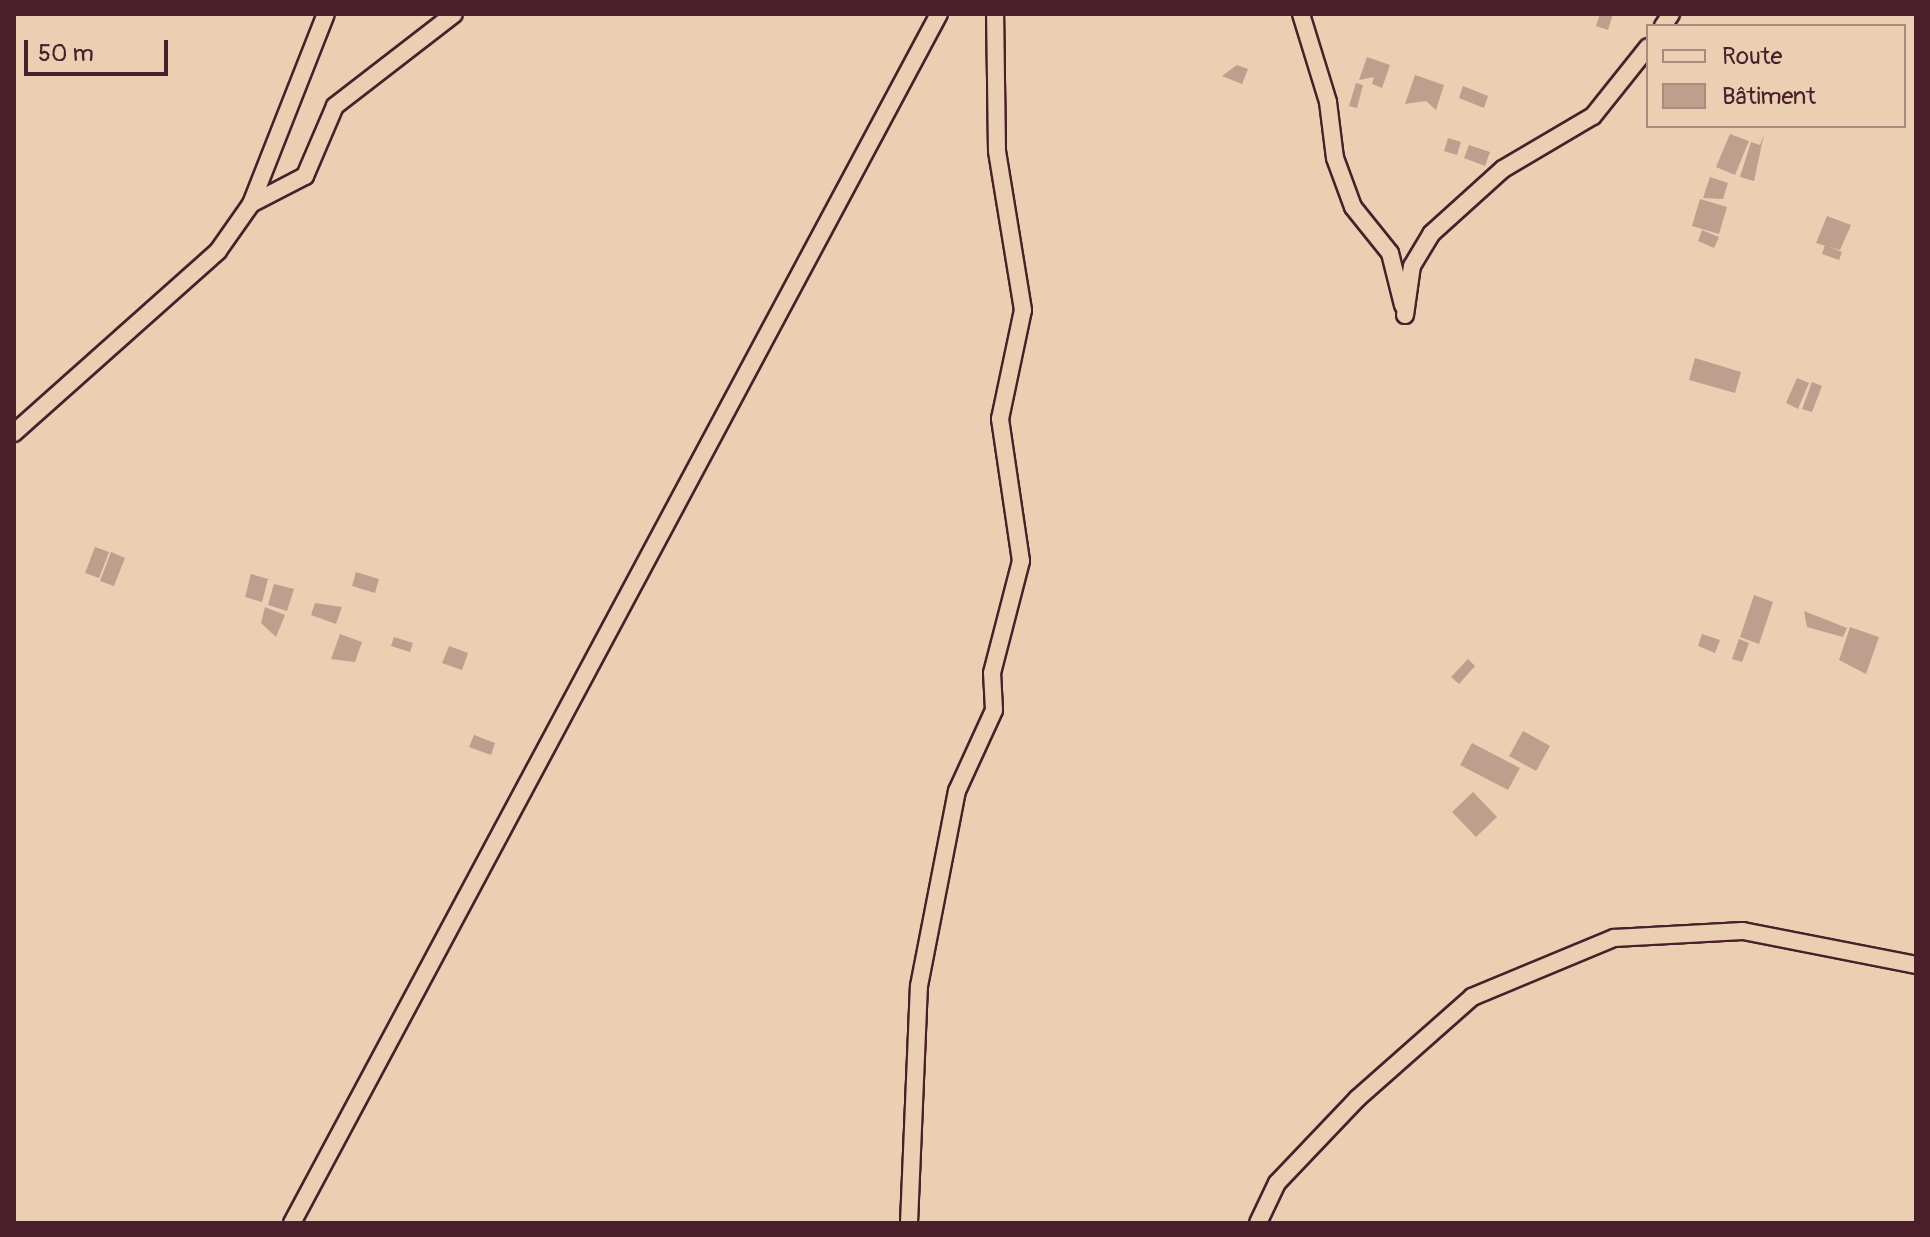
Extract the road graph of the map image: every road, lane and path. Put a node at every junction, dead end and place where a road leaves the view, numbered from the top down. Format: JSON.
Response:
{"nodes":[{"id":1,"x":326,"y":14,"type":"edge"},
{"id":2,"x":454,"y":14,"type":"edge"},
{"id":3,"x":939,"y":14,"type":"edge"},
{"id":4,"x":995,"y":14,"type":"edge"},
{"id":5,"x":1301,"y":14,"type":"edge"},
{"id":6,"x":1646,"y":50,"type":"edge"},
{"id":7,"x":251,"y":204,"type":"junction"},
{"id":8,"x":14,"y":433,"type":"edge"},
{"id":9,"x":1916,"y":965,"type":"edge"},
{"id":10,"x":292,"y":1223,"type":"edge"},
{"id":11,"x":909,"y":1223,"type":"edge"},
{"id":12,"x":1258,"y":1223,"type":"edge"}],
"edges":[{"from":1,"to":7,"type":"street"},
{"from":2,"to":7,"type":"street"},
{"from":3,"to":10,"type":"street"},
{"from":4,"to":11,"type":"street"},
{"from":5,"to":6,"type":"street"},
{"from":7,"to":8,"type":"street"},
{"from":9,"to":12,"type":"street"}]}
